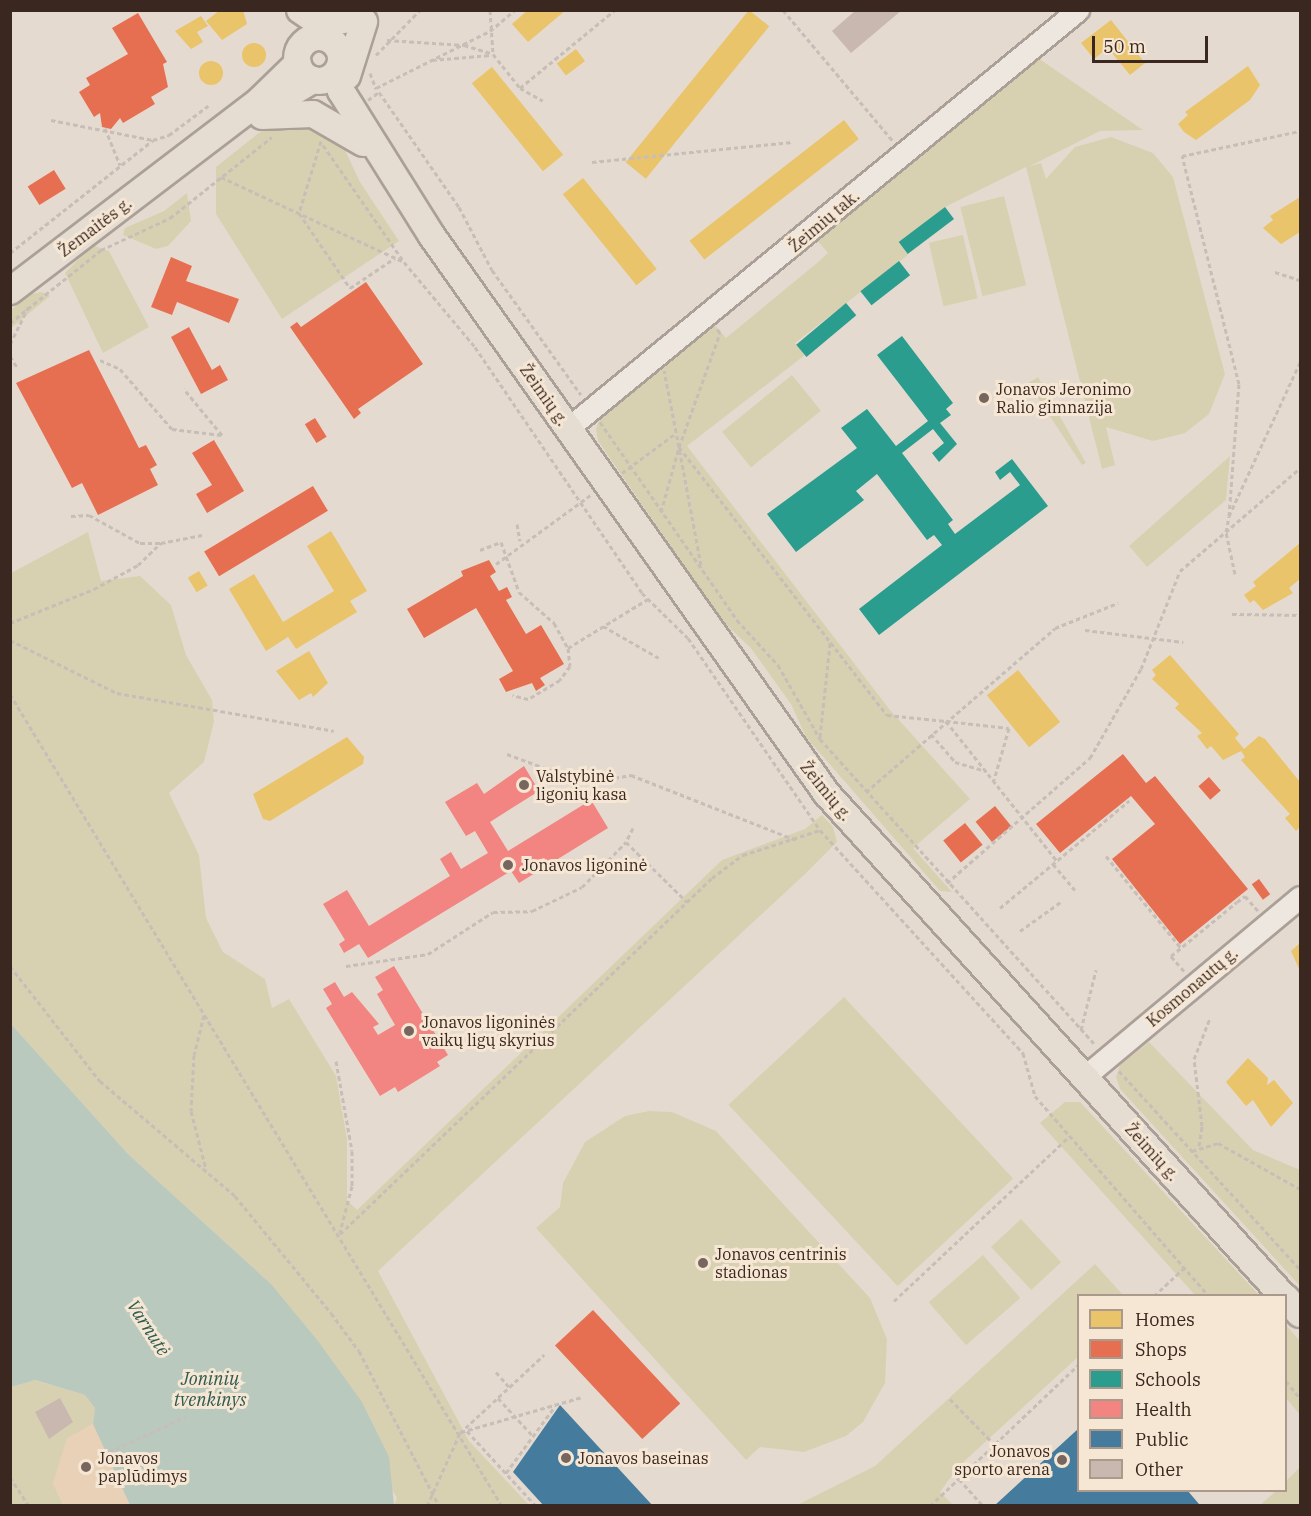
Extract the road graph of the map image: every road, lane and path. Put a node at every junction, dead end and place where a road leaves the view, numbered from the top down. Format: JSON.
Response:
{"nodes":[{"id":1,"x":281,"y":10,"type":"edge"},
{"id":2,"x":295,"y":10,"type":"edge"},
{"id":3,"x":300,"y":10,"type":"edge"},
{"id":4,"x":420,"y":10,"type":"edge"},
{"id":5,"x":490,"y":10,"type":"edge"},
{"id":6,"x":515,"y":10,"type":"edge"},
{"id":7,"x":615,"y":10,"type":"edge"},
{"id":8,"x":783,"y":10,"type":"edge"},
{"id":9,"x":1078,"y":10,"type":"edge"},
{"id":10,"x":367,"y":15,"type":"edge"},
{"id":11,"x":490,"y":31,"type":"junction"},
{"id":12,"x":387,"y":40,"type":"junction"},
{"id":13,"x":464,"y":45,"type":"junction"},
{"id":14,"x":493,"y":54,"type":"junction"},
{"id":15,"x":319,"y":60,"type":"junction"},
{"id":16,"x":428,"y":60,"type":"junction"},
{"id":17,"x":372,"y":61,"type":"dead end"},
{"id":18,"x":371,"y":68,"type":"dead end"},
{"id":19,"x":376,"y":88,"type":"junction"},
{"id":20,"x":520,"y":88,"type":"junction"},
{"id":21,"x":379,"y":93,"type":"junction"},
{"id":22,"x":543,"y":101,"type":"dead end"},
{"id":23,"x":358,"y":103,"type":"junction"},
{"id":24,"x":208,"y":106,"type":"dead end"},
{"id":25,"x":254,"y":118,"type":"junction"},
{"id":26,"x":51,"y":120,"type":"dead end"},
{"id":27,"x":105,"y":128,"type":"junction"},
{"id":28,"x":280,"y":130,"type":"dead end"},
{"id":29,"x":1300,"y":131,"type":"edge"},
{"id":30,"x":315,"y":134,"type":"dead end"},
{"id":31,"x":153,"y":140,"type":"junction"},
{"id":32,"x":321,"y":141,"type":"junction"},
{"id":33,"x":792,"y":142,"type":"dead end"},
{"id":34,"x":363,"y":143,"type":"junction"},
{"id":35,"x":904,"y":154,"type":"junction"},
{"id":36,"x":592,"y":162,"type":"dead end"},
{"id":37,"x":180,"y":164,"type":"junction"},
{"id":38,"x":120,"y":165,"type":"junction"},
{"id":39,"x":221,"y":177,"type":"junction"},
{"id":40,"x":299,"y":213,"type":"junction"},
{"id":41,"x":432,"y":236,"type":"junction"},
{"id":42,"x":10,"y":253,"type":"edge"},
{"id":43,"x":395,"y":258,"type":"junction"},
{"id":44,"x":404,"y":262,"type":"junction"},
{"id":45,"x":1275,"y":272,"type":"dead end"},
{"id":46,"x":1300,"y":280,"type":"edge"},
{"id":47,"x":18,"y":295,"type":"edge"},
{"id":48,"x":708,"y":316,"type":"junction"},
{"id":49,"x":10,"y":323,"type":"edge"},
{"id":50,"x":10,"y":344,"type":"edge"},
{"id":51,"x":661,"y":355,"type":"junction"},
{"id":52,"x":10,"y":356,"type":"edge"},
{"id":53,"x":100,"y":360,"type":"dead end"},
{"id":54,"x":1300,"y":362,"type":"edge"},
{"id":55,"x":18,"y":369,"type":"dead end"},
{"id":56,"x":184,"y":388,"type":"dead end"},
{"id":57,"x":593,"y":412,"type":"junction"},
{"id":58,"x":567,"y":429,"type":"junction"},
{"id":59,"x":676,"y":433,"type":"junction"},
{"id":60,"x":679,"y":447,"type":"junction"},
{"id":61,"x":630,"y":467,"type":"junction"},
{"id":62,"x":1300,"y":468,"type":"edge"},
{"id":63,"x":605,"y":484,"type":"junction"},
{"id":64,"x":582,"y":501,"type":"junction"},
{"id":65,"x":661,"y":512,"type":"junction"},
{"id":66,"x":71,"y":516,"type":"dead end"},
{"id":67,"x":1229,"y":516,"type":"junction"},
{"id":68,"x":517,"y":524,"type":"dead end"},
{"id":69,"x":1226,"y":532,"type":"junction"},
{"id":70,"x":202,"y":535,"type":"dead end"},
{"id":71,"x":520,"y":542,"type":"junction"},
{"id":72,"x":161,"y":543,"type":"junction"},
{"id":73,"x":480,"y":550,"type":"dead end"},
{"id":74,"x":508,"y":556,"type":"junction"},
{"id":75,"x":495,"y":564,"type":"dead end"},
{"id":76,"x":701,"y":569,"type":"junction"},
{"id":77,"x":1234,"y":574,"type":"dead end"},
{"id":78,"x":648,"y":599,"type":"junction"},
{"id":79,"x":1118,"y":603,"type":"dead end"},
{"id":80,"x":1232,"y":614,"type":"dead end"},
{"id":81,"x":1300,"y":615,"type":"edge"},
{"id":82,"x":10,"y":623,"type":"edge"},
{"id":83,"x":603,"y":627,"type":"junction"},
{"id":84,"x":1085,"y":630,"type":"dead end"},
{"id":85,"x":1152,"y":638,"type":"junction"},
{"id":86,"x":10,"y":640,"type":"edge"},
{"id":87,"x":830,"y":642,"type":"junction"},
{"id":88,"x":1184,"y":642,"type":"dead end"},
{"id":89,"x":568,"y":648,"type":"junction"},
{"id":90,"x":658,"y":658,"type":"dead end"},
{"id":91,"x":10,"y":693,"type":"edge"},
{"id":92,"x":512,"y":695,"type":"dead end"},
{"id":93,"x":946,"y":721,"type":"junction"},
{"id":94,"x":334,"y":731,"type":"dead end"},
{"id":95,"x":931,"y":734,"type":"junction"},
{"id":96,"x":820,"y":739,"type":"junction"},
{"id":97,"x":507,"y":754,"type":"dead end"},
{"id":98,"x":987,"y":772,"type":"junction"},
{"id":99,"x":994,"y":780,"type":"junction"},
{"id":100,"x":866,"y":792,"type":"junction"},
{"id":101,"x":1129,"y":801,"type":"dead end"},
{"id":102,"x":1023,"y":816,"type":"junction"},
{"id":103,"x":633,"y":828,"type":"dead end"},
{"id":104,"x":820,"y":830,"type":"junction"},
{"id":105,"x":797,"y":840,"type":"junction"},
{"id":106,"x":626,"y":842,"type":"junction"},
{"id":107,"x":1106,"y":856,"type":"dead end"},
{"id":108,"x":1055,"y":862,"type":"junction"},
{"id":109,"x":947,"y":883,"type":"junction"},
{"id":110,"x":1075,"y":890,"type":"dead end"},
{"id":111,"x":1300,"y":897,"type":"edge"},
{"id":112,"x":1062,"y":901,"type":"dead end"},
{"id":113,"x":687,"y":902,"type":"junction"},
{"id":114,"x":1000,"y":908,"type":"dead end"},
{"id":115,"x":1261,"y":915,"type":"dead end"},
{"id":116,"x":1020,"y":931,"type":"dead end"},
{"id":117,"x":1181,"y":948,"type":"junction"},
{"id":118,"x":10,"y":966,"type":"edge"},
{"id":119,"x":346,"y":966,"type":"dead end"},
{"id":120,"x":1181,"y":968,"type":"dead end"},
{"id":121,"x":1096,"y":970,"type":"dead end"},
{"id":122,"x":204,"y":1015,"type":"junction"},
{"id":123,"x":1209,"y":1018,"type":"dead end"},
{"id":124,"x":1082,"y":1030,"type":"junction"},
{"id":125,"x":1107,"y":1058,"type":"junction"},
{"id":126,"x":336,"y":1061,"type":"dead end"},
{"id":127,"x":1084,"y":1077,"type":"junction"},
{"id":128,"x":1070,"y":1136,"type":"junction"},
{"id":129,"x":1199,"y":1146,"type":"junction"},
{"id":130,"x":1192,"y":1151,"type":"junction"},
{"id":131,"x":207,"y":1170,"type":"junction"},
{"id":132,"x":1300,"y":1189,"type":"edge"},
{"id":133,"x":340,"y":1234,"type":"junction"},
{"id":134,"x":1184,"y":1268,"type":"junction"},
{"id":135,"x":1300,"y":1269,"type":"edge"},
{"id":136,"x":1156,"y":1294,"type":"edge"},
{"id":137,"x":1207,"y":1294,"type":"edge"},
{"id":138,"x":1282,"y":1294,"type":"edge"},
{"id":139,"x":1287,"y":1299,"type":"edge"},
{"id":140,"x":894,"y":1301,"type":"dead end"},
{"id":141,"x":1300,"y":1314,"type":"edge"},
{"id":142,"x":544,"y":1356,"type":"dead end"},
{"id":143,"x":1077,"y":1366,"type":"edge"},
{"id":144,"x":496,"y":1372,"type":"dead end"},
{"id":145,"x":1287,"y":1382,"type":"edge"},
{"id":146,"x":510,"y":1387,"type":"junction"},
{"id":147,"x":582,"y":1397,"type":"dead end"},
{"id":148,"x":498,"y":1398,"type":"junction"},
{"id":149,"x":1300,"y":1398,"type":"edge"},
{"id":150,"x":950,"y":1399,"type":"dead end"},
{"id":151,"x":556,"y":1405,"type":"junction"},
{"id":152,"x":184,"y":1417,"type":"dead end"},
{"id":153,"x":515,"y":1417,"type":"junction"},
{"id":154,"x":467,"y":1431,"type":"junction"},
{"id":155,"x":460,"y":1433,"type":"junction"},
{"id":156,"x":533,"y":1436,"type":"junction"},
{"id":157,"x":995,"y":1445,"type":"junction"},
{"id":158,"x":109,"y":1452,"type":"dead end"},
{"id":159,"x":506,"y":1473,"type":"junction"},
{"id":160,"x":10,"y":1477,"type":"edge"},
{"id":161,"x":959,"y":1479,"type":"junction"},
{"id":162,"x":431,"y":1493,"type":"junction"},
{"id":163,"x":978,"y":1501,"type":"junction"},
{"id":164,"x":28,"y":1506,"type":"edge"},
{"id":165,"x":427,"y":1506,"type":"edge"},
{"id":166,"x":439,"y":1506,"type":"edge"},
{"id":167,"x":502,"y":1506,"type":"edge"},
{"id":168,"x":536,"y":1506,"type":"edge"},
{"id":169,"x":930,"y":1506,"type":"edge"},
{"id":170,"x":977,"y":1506,"type":"edge"},
{"id":171,"x":983,"y":1506,"type":"edge"}],
"edges":[{"from":1,"to":15,"type":"main road","name":"Žeimių g."},
{"from":2,"to":15,"type":"main road","name":"Žeimių g."},
{"from":3,"to":10,"type":"main road"},
{"from":4,"to":12,"type":"path"},
{"from":5,"to":11,"type":"path"},
{"from":6,"to":11,"type":"path"},
{"from":7,"to":20,"type":"path"},
{"from":8,"to":35,"type":"path"},
{"from":9,"to":35,"type":"street","name":"Žeimių tak."},
{"from":10,"to":15,"type":"main road"},
{"from":10,"to":23,"type":"main road"},
{"from":11,"to":13,"type":"path"},
{"from":11,"to":14,"type":"path"},
{"from":12,"to":13,"type":"path"},
{"from":12,"to":17,"type":"path"},
{"from":13,"to":14,"type":"path"},
{"from":13,"to":16,"type":"path"},
{"from":14,"to":16,"type":"path"},
{"from":14,"to":20,"type":"path"},
{"from":15,"to":23,"type":"main road","name":"Žeimių g."},
{"from":15,"to":25,"type":"main road","name":"Žemaitės g."},
{"from":15,"to":34,"type":"main road","name":"Žeimių g."},
{"from":15,"to":37,"type":"main road","name":"Žemaitės g."},
{"from":16,"to":19,"type":"path"},
{"from":18,"to":19,"type":"path"},
{"from":19,"to":21,"type":"path"},
{"from":20,"to":22,"type":"path"},
{"from":21,"to":23,"type":"path"},
{"from":21,"to":57,"type":"path"},
{"from":23,"to":41,"type":"main road","name":"Žeimių g."},
{"from":24,"to":31,"type":"path"},
{"from":25,"to":34,"type":"main road"},
{"from":25,"to":37,"type":"main road","name":"Žemaitės g."},
{"from":26,"to":27,"type":"path"},
{"from":27,"to":31,"type":"path"},
{"from":27,"to":38,"type":"path"},
{"from":28,"to":39,"type":"path"},
{"from":29,"to":67,"type":"path"},
{"from":30,"to":32,"type":"path"},
{"from":31,"to":38,"type":"path"},
{"from":32,"to":40,"type":"path"},
{"from":32,"to":44,"type":"path"},
{"from":33,"to":36,"type":"path"},
{"from":34,"to":41,"type":"main road","name":"Žeimių g."},
{"from":35,"to":48,"type":"street","name":"Žeimių tak."},
{"from":37,"to":47,"type":"main road","name":"Žemaitės g."},
{"from":38,"to":42,"type":"path"},
{"from":39,"to":40,"type":"path"},
{"from":39,"to":47,"type":"path"},
{"from":40,"to":43,"type":"path"},
{"from":40,"to":43,"type":"path"},
{"from":41,"to":58,"type":"main road","name":"Žeimių g."},
{"from":43,"to":44,"type":"path"},
{"from":44,"to":64,"type":"path"},
{"from":45,"to":46,"type":"path"},
{"from":47,"to":49,"type":"path"},
{"from":47,"to":50,"type":"path"},
{"from":48,"to":51,"type":"street","name":"Žeimių tak."},
{"from":48,"to":60,"type":"path"},
{"from":51,"to":57,"type":"street","name":"Žeimių tak."},
{"from":51,"to":59,"type":"path"},
{"from":52,"to":55,"type":"path"},
{"from":53,"to":56,"type":"path"},
{"from":54,"to":67,"type":"path"},
{"from":57,"to":58,"type":"street","name":"Žeimių tak."},
{"from":57,"to":61,"type":"path"},
{"from":58,"to":63,"type":"main road","name":"Žeimių g."},
{"from":59,"to":60,"type":"path"},
{"from":59,"to":61,"type":"path"},
{"from":60,"to":65,"type":"path"},
{"from":60,"to":76,"type":"path"},
{"from":60,"to":87,"type":"path"},
{"from":61,"to":63,"type":"path"},
{"from":61,"to":65,"type":"path"},
{"from":62,"to":69,"type":"path"},
{"from":63,"to":64,"type":"path"},
{"from":63,"to":127,"type":"main road","name":"Žeimių g."},
{"from":64,"to":71,"type":"path"},
{"from":64,"to":78,"type":"path"},
{"from":65,"to":76,"type":"path"},
{"from":66,"to":72,"type":"path"},
{"from":67,"to":69,"type":"path"},
{"from":68,"to":71,"type":"path"},
{"from":69,"to":77,"type":"path"},
{"from":69,"to":85,"type":"path"},
{"from":70,"to":72,"type":"path"},
{"from":71,"to":74,"type":"path"},
{"from":72,"to":82,"type":"path"},
{"from":73,"to":74,"type":"path"},
{"from":74,"to":75,"type":"path"},
{"from":74,"to":89,"type":"path"},
{"from":76,"to":96,"type":"path"},
{"from":78,"to":83,"type":"path"},
{"from":78,"to":104,"type":"path"},
{"from":79,"to":93,"type":"path"},
{"from":80,"to":81,"type":"path"},
{"from":83,"to":89,"type":"path"},
{"from":83,"to":90,"type":"path"},
{"from":84,"to":85,"type":"path"},
{"from":85,"to":88,"type":"path"},
{"from":85,"to":102,"type":"path"},
{"from":86,"to":94,"type":"path"},
{"from":87,"to":93,"type":"path"},
{"from":87,"to":96,"type":"path"},
{"from":89,"to":92,"type":"path"},
{"from":91,"to":122,"type":"path"},
{"from":93,"to":95,"type":"path"},
{"from":93,"to":98,"type":"path"},
{"from":93,"to":99,"type":"path"},
{"from":95,"to":98,"type":"path"},
{"from":95,"to":100,"type":"path"},
{"from":96,"to":100,"type":"path"},
{"from":97,"to":105,"type":"path"},
{"from":98,"to":99,"type":"path"},
{"from":99,"to":102,"type":"path"},
{"from":100,"to":109,"type":"path"},
{"from":101,"to":108,"type":"path"},
{"from":102,"to":108,"type":"path"},
{"from":102,"to":109,"type":"path"},
{"from":103,"to":106,"type":"path"},
{"from":104,"to":105,"type":"path"},
{"from":104,"to":128,"type":"path"},
{"from":105,"to":113,"type":"path"},
{"from":106,"to":113,"type":"path"},
{"from":106,"to":119,"type":"path"},
{"from":107,"to":117,"type":"path"},
{"from":108,"to":110,"type":"path"},
{"from":108,"to":114,"type":"path"},
{"from":109,"to":124,"type":"path"},
{"from":111,"to":125,"type":"street","name":"Kosmonautų g."},
{"from":112,"to":116,"type":"path"},
{"from":113,"to":133,"type":"path"},
{"from":115,"to":117,"type":"path"},
{"from":117,"to":120,"type":"path"},
{"from":118,"to":131,"type":"path"},
{"from":121,"to":124,"type":"path"},
{"from":122,"to":131,"type":"path"},
{"from":122,"to":133,"type":"path"},
{"from":123,"to":129,"type":"path"},
{"from":124,"to":125,"type":"path"},
{"from":125,"to":127,"type":"street","name":"Kosmonautų g."},
{"from":125,"to":130,"type":"path"},
{"from":126,"to":133,"type":"path"},
{"from":127,"to":138,"type":"main road","name":"Žeimių g."},
{"from":128,"to":134,"type":"path"},
{"from":128,"to":140,"type":"path"},
{"from":129,"to":130,"type":"path"},
{"from":129,"to":132,"type":"path"},
{"from":130,"to":135,"type":"path"},
{"from":131,"to":162,"type":"path"},
{"from":133,"to":155,"type":"path"},
{"from":134,"to":136,"type":"path"},
{"from":134,"to":137,"type":"path"},
{"from":139,"to":141,"type":"main road","name":"Žeimių g."},
{"from":142,"to":146,"type":"path"},
{"from":143,"to":157,"type":"path"},
{"from":144,"to":146,"type":"path"},
{"from":145,"to":149,"type":"path"},
{"from":146,"to":148,"type":"path"},
{"from":147,"to":151,"type":"path"},
{"from":148,"to":153,"type":"path"},
{"from":148,"to":155,"type":"path"},
{"from":150,"to":157,"type":"path"},
{"from":151,"to":153,"type":"path"},
{"from":151,"to":156,"type":"path"},
{"from":152,"to":158,"type":"path"},
{"from":153,"to":154,"type":"path"},
{"from":153,"to":156,"type":"path"},
{"from":154,"to":155,"type":"path"},
{"from":154,"to":159,"type":"path"},
{"from":155,"to":162,"type":"path"},
{"from":155,"to":167,"type":"path"},
{"from":156,"to":159,"type":"path"},
{"from":157,"to":161,"type":"path"},
{"from":159,"to":168,"type":"path"},
{"from":160,"to":164,"type":"path"},
{"from":161,"to":163,"type":"path"},
{"from":161,"to":169,"type":"path"},
{"from":162,"to":165,"type":"path"},
{"from":162,"to":166,"type":"path"},
{"from":163,"to":170,"type":"path"},
{"from":163,"to":171,"type":"path"}]}
